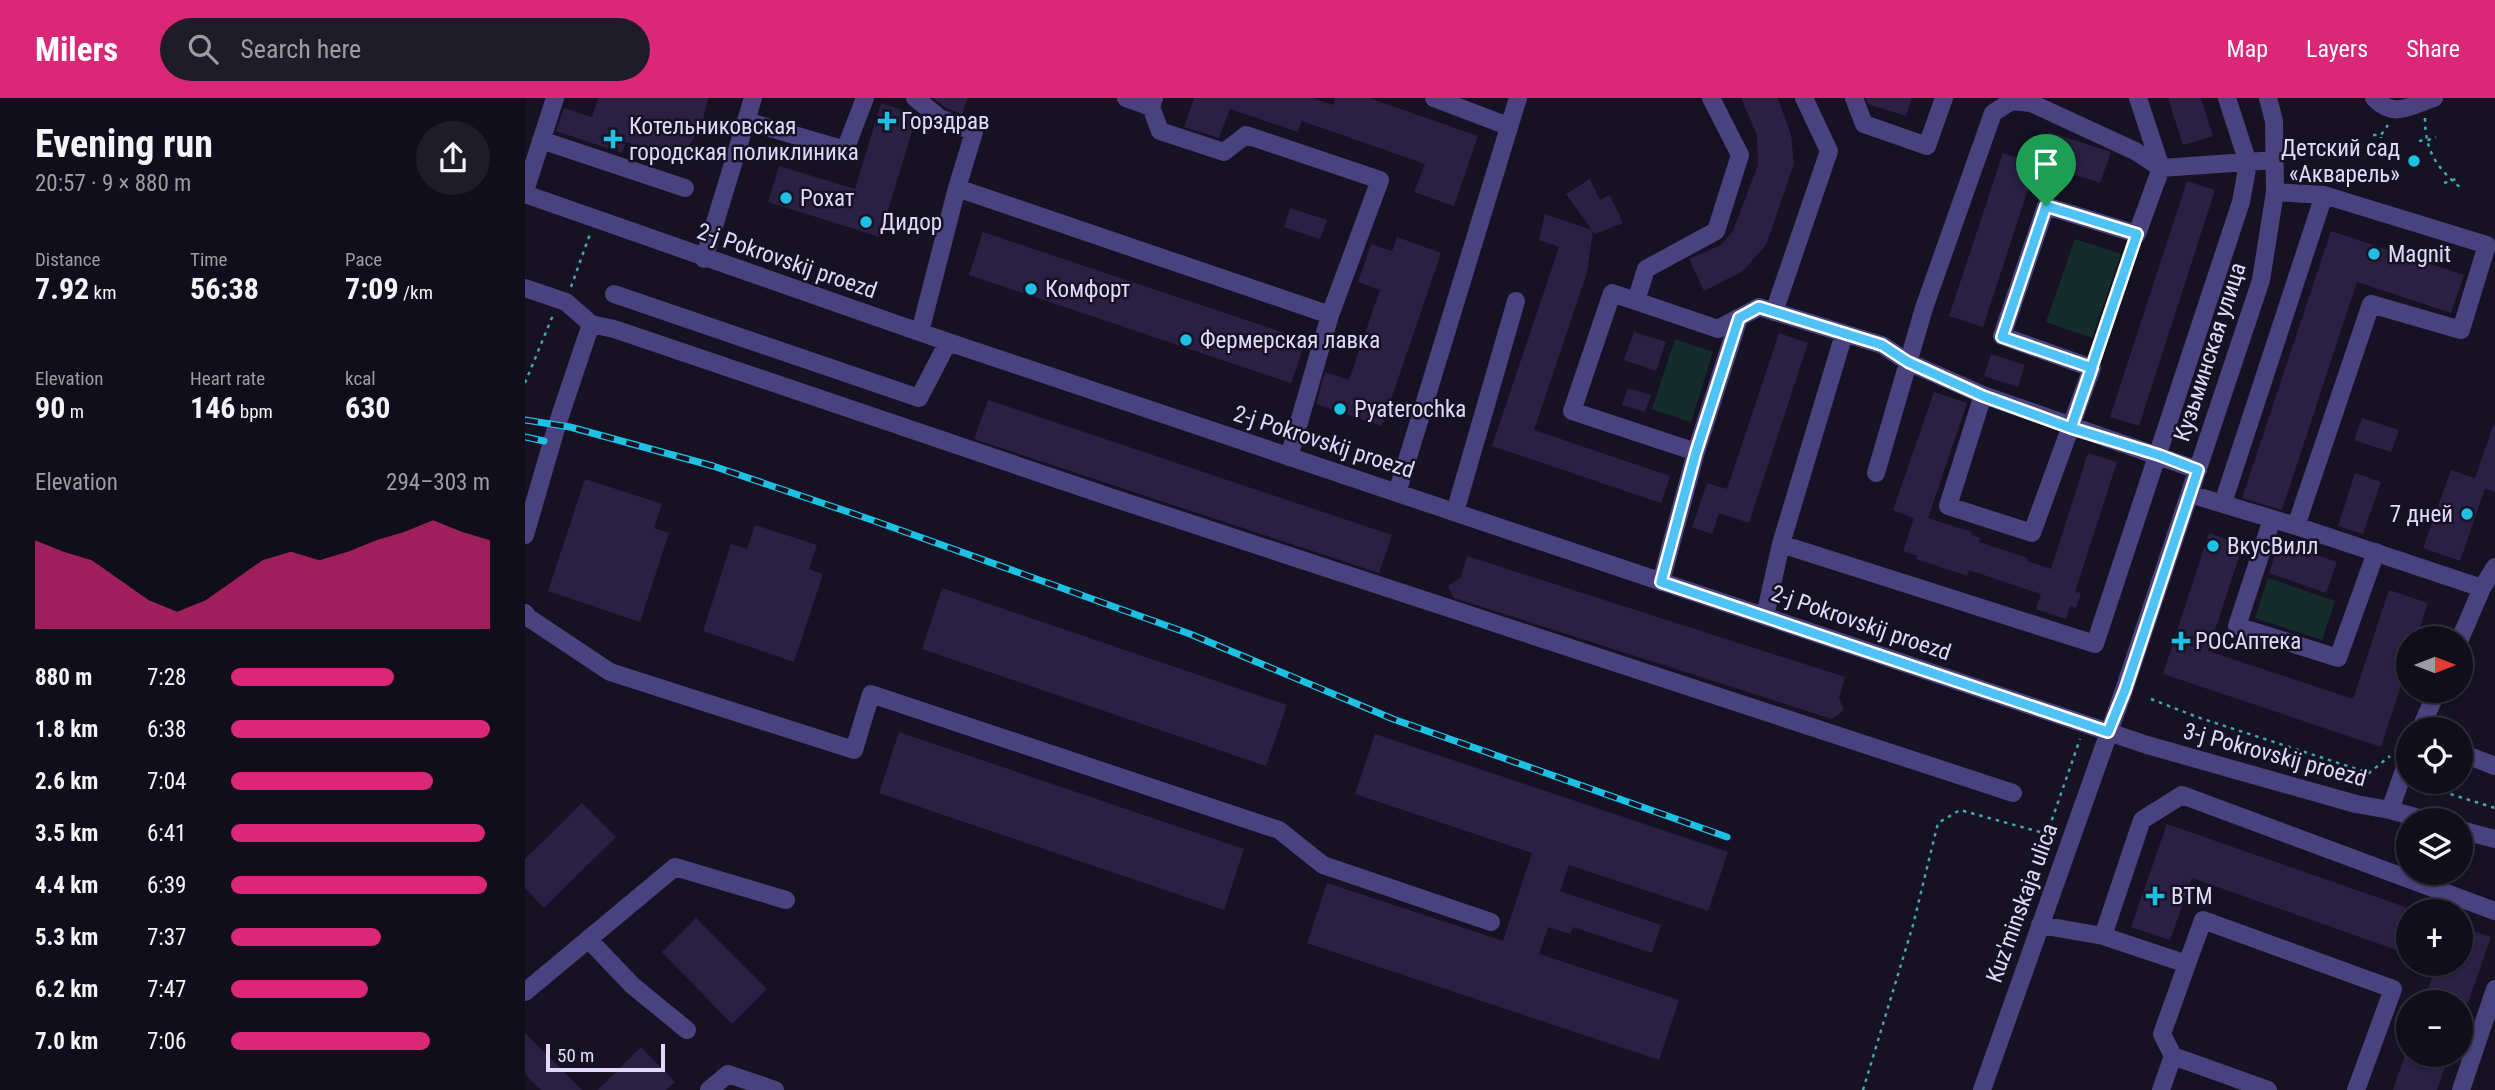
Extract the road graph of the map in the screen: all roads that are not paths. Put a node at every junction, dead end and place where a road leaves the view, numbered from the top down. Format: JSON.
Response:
{"nodes":[{"id":1,"x":555,"y":98,"type":"edge"},
{"id":2,"x":753,"y":98,"type":"edge"},
{"id":3,"x":865,"y":98,"type":"edge"},
{"id":4,"x":915,"y":98,"type":"edge"},
{"id":5,"x":1126,"y":98,"type":"edge"},
{"id":6,"x":1434,"y":98,"type":"edge"},
{"id":7,"x":1518,"y":98,"type":"edge"},
{"id":8,"x":1711,"y":98,"type":"edge"},
{"id":9,"x":1804,"y":98,"type":"edge"},
{"id":10,"x":1854,"y":98,"type":"edge"},
{"id":11,"x":1944,"y":98,"type":"edge"},
{"id":12,"x":2138,"y":98,"type":"edge"},
{"id":13,"x":2227,"y":98,"type":"edge"},
{"id":14,"x":2268,"y":98,"type":"edge"},
{"id":15,"x":2374,"y":98,"type":"edge"},
{"id":16,"x":2432,"y":99,"type":"edge"},
{"id":17,"x":1153,"y":103,"type":"edge"},
{"id":18,"x":746,"y":121,"type":"junction"},
{"id":19,"x":1509,"y":126,"type":"junction"},
{"id":20,"x":535,"y":141,"type":"edge"},
{"id":21,"x":2275,"y":160,"type":"junction"},
{"id":22,"x":2248,"y":163,"type":"junction"},
{"id":23,"x":2161,"y":168,"type":"junction"},
{"id":24,"x":685,"y":188,"type":"dead end"},
{"id":25,"x":957,"y":188,"type":"junction"},
{"id":26,"x":2275,"y":192,"type":"junction"},
{"id":27,"x":525,"y":193,"type":"edge"},
{"id":28,"x":2324,"y":195,"type":"junction"},
{"id":29,"x":2491,"y":246,"type":"edge"},
{"id":30,"x":704,"y":258,"type":"junction"},
{"id":31,"x":525,"y":288,"type":"edge"},
{"id":32,"x":614,"y":294,"type":"dead end"},
{"id":33,"x":1516,"y":301,"type":"dead end"},
{"id":34,"x":1636,"y":301,"type":"junction"},
{"id":35,"x":1774,"y":312,"type":"junction"},
{"id":36,"x":1329,"y":315,"type":"junction"},
{"id":37,"x":1739,"y":318,"type":"junction"},
{"id":38,"x":591,"y":324,"type":"junction"},
{"id":39,"x":920,"y":332,"type":"junction"},
{"id":40,"x":1844,"y":334,"type":"junction"},
{"id":41,"x":948,"y":342,"type":"junction"},
{"id":42,"x":1908,"y":362,"type":"junction"},
{"id":43,"x":1983,"y":396,"type":"junction"},
{"id":44,"x":2071,"y":428,"type":"junction"},
{"id":45,"x":1696,"y":452,"type":"junction"},
{"id":46,"x":2159,"y":455,"type":"junction"},
{"id":47,"x":1289,"y":457,"type":"junction"},
{"id":48,"x":2198,"y":470,"type":"junction"},
{"id":49,"x":1876,"y":472,"type":"dead end"},
{"id":50,"x":1397,"y":493,"type":"junction"},
{"id":51,"x":2190,"y":495,"type":"junction"},
{"id":52,"x":2223,"y":503,"type":"junction"},
{"id":53,"x":1455,"y":512,"type":"junction"},
{"id":54,"x":2272,"y":519,"type":"junction"},
{"id":55,"x":2296,"y":526,"type":"junction"},
{"id":56,"x":525,"y":535,"type":"edge"},
{"id":57,"x":1781,"y":544,"type":"junction"},
{"id":58,"x":2376,"y":552,"type":"junction"},
{"id":59,"x":2495,"y":567,"type":"edge"},
{"id":60,"x":1661,"y":582,"type":"junction"},
{"id":61,"x":2483,"y":588,"type":"junction"},
{"id":62,"x":525,"y":613,"type":"edge"},
{"id":63,"x":1765,"y":616,"type":"junction"},
{"id":64,"x":2466,"y":626,"type":"edge"},
{"id":65,"x":2108,"y":732,"type":"junction"},
{"id":66,"x":2473,"y":758,"type":"edge"},
{"id":67,"x":2495,"y":766,"type":"edge"},
{"id":68,"x":2396,"y":775,"type":"edge"},
{"id":69,"x":2013,"y":793,"type":"dead end"},
{"id":70,"x":2390,"y":810,"type":"junction"},
{"id":71,"x":2396,"y":812,"type":"edge"},
{"id":72,"x":2473,"y":833,"type":"edge"},
{"id":73,"x":2495,"y":839,"type":"edge"},
{"id":74,"x":786,"y":900,"type":"dead end"},
{"id":75,"x":2495,"y":911,"type":"edge"},
{"id":76,"x":1491,"y":922,"type":"dead end"},
{"id":77,"x":2039,"y":925,"type":"junction"},
{"id":78,"x":2103,"y":936,"type":"junction"},
{"id":79,"x":588,"y":939,"type":"junction"},
{"id":80,"x":2187,"y":964,"type":"junction"},
{"id":81,"x":2495,"y":989,"type":"edge"},
{"id":82,"x":525,"y":992,"type":"edge"},
{"id":83,"x":687,"y":1030,"type":"dead end"},
{"id":84,"x":2173,"y":1056,"type":"junction"},
{"id":85,"x":709,"y":1090,"type":"edge"},
{"id":86,"x":775,"y":1090,"type":"edge"},
{"id":87,"x":1982,"y":1090,"type":"edge"},
{"id":88,"x":2161,"y":1090,"type":"edge"},
{"id":89,"x":2268,"y":1090,"type":"edge"},
{"id":90,"x":2356,"y":1090,"type":"edge"},
{"id":91,"x":2461,"y":1090,"type":"edge"}],
"edges":[{"from":1,"to":20,"type":"street"},
{"from":2,"to":18,"type":"street"},
{"from":3,"to":18,"type":"street"},
{"from":4,"to":25,"type":"street"},
{"from":5,"to":17,"type":"street"},
{"from":6,"to":19,"type":"street"},
{"from":7,"to":19,"type":"street"},
{"from":8,"to":34,"type":"street"},
{"from":9,"to":35,"type":"street"},
{"from":10,"to":11,"type":"street"},
{"from":12,"to":23,"type":"street"},
{"from":13,"to":22,"type":"street"},
{"from":14,"to":21,"type":"street","name":"Кузьминская улица"},
{"from":15,"to":16,"type":"street"},
{"from":17,"to":36,"type":"street"},
{"from":18,"to":30,"type":"street"},
{"from":19,"to":50,"type":"street"},
{"from":20,"to":24,"type":"street"},
{"from":20,"to":27,"type":"street"},
{"from":21,"to":22,"type":"street"},
{"from":21,"to":26,"type":"street","name":"Кузьминская улица"},
{"from":22,"to":23,"type":"street"},
{"from":22,"to":46,"type":"street"},
{"from":23,"to":42,"type":"street"},
{"from":23,"to":44,"type":"street"},
{"from":25,"to":36,"type":"street"},
{"from":25,"to":39,"type":"street"},
{"from":26,"to":28,"type":"street"},
{"from":26,"to":48,"type":"street","name":"Кузьминская улица"},
{"from":27,"to":30,"type":"street","name":"2-j Pokrovskij proezd"},
{"from":28,"to":29,"type":"street"},
{"from":28,"to":52,"type":"street"},
{"from":29,"to":55,"type":"street"},
{"from":30,"to":39,"type":"street","name":"2-j Pokrovskij proezd"},
{"from":31,"to":38,"type":"street"},
{"from":32,"to":41,"type":"street"},
{"from":33,"to":53,"type":"street"},
{"from":34,"to":37,"type":"street"},
{"from":34,"to":45,"type":"street"},
{"from":35,"to":37,"type":"street"},
{"from":35,"to":40,"type":"street"},
{"from":36,"to":47,"type":"street"},
{"from":37,"to":45,"type":"street"},
{"from":38,"to":56,"type":"street"},
{"from":38,"to":69,"type":"street"},
{"from":39,"to":41,"type":"street","name":"2-j Pokrovskij proezd"},
{"from":40,"to":42,"type":"street"},
{"from":40,"to":57,"type":"street"},
{"from":41,"to":47,"type":"street","name":"2-j Pokrovskij proezd"},
{"from":42,"to":43,"type":"street"},
{"from":42,"to":49,"type":"street"},
{"from":43,"to":44,"type":"street"},
{"from":43,"to":44,"type":"street"},
{"from":44,"to":46,"type":"street"},
{"from":45,"to":60,"type":"street"},
{"from":46,"to":48,"type":"street"},
{"from":46,"to":57,"type":"street"},
{"from":47,"to":50,"type":"street","name":"2-j Pokrovskij proezd"},
{"from":48,"to":51,"type":"street","name":"Кузьминская улица"},
{"from":50,"to":53,"type":"street","name":"2-j Pokrovskij proezd"},
{"from":51,"to":52,"type":"street"},
{"from":51,"to":65,"type":"street","name":"Кузьминская улица"},
{"from":52,"to":54,"type":"street"},
{"from":53,"to":60,"type":"street","name":"2-j Pokrovskij proezd"},
{"from":54,"to":55,"type":"street"},
{"from":54,"to":58,"type":"street"},
{"from":55,"to":58,"type":"street"},
{"from":57,"to":63,"type":"street"},
{"from":58,"to":61,"type":"street"},
{"from":59,"to":61,"type":"street"},
{"from":60,"to":63,"type":"street","name":"2-j Pokrovskij proezd"},
{"from":61,"to":64,"type":"street"},
{"from":62,"to":76,"type":"street"},
{"from":63,"to":65,"type":"street","name":"2-j Pokrovskij proezd"},
{"from":65,"to":70,"type":"street","name":"3-j Pokrovskij proezd"},
{"from":65,"to":77,"type":"street","name":"Kuz'minskaja ulica"},
{"from":66,"to":67,"type":"street"},
{"from":68,"to":70,"type":"street"},
{"from":70,"to":71,"type":"street","name":"3-j Pokrovskij proezd"},
{"from":72,"to":73,"type":"street"},
{"from":74,"to":79,"type":"street"},
{"from":75,"to":78,"type":"street"},
{"from":77,"to":78,"type":"street"},
{"from":77,"to":87,"type":"street","name":"Kuz'minskaja ulica"},
{"from":78,"to":80,"type":"street"},
{"from":79,"to":82,"type":"street"},
{"from":79,"to":83,"type":"street"},
{"from":80,"to":84,"type":"street"},
{"from":80,"to":90,"type":"street"},
{"from":81,"to":91,"type":"street"},
{"from":84,"to":88,"type":"street"},
{"from":84,"to":89,"type":"street"},
{"from":85,"to":86,"type":"street"}]}
